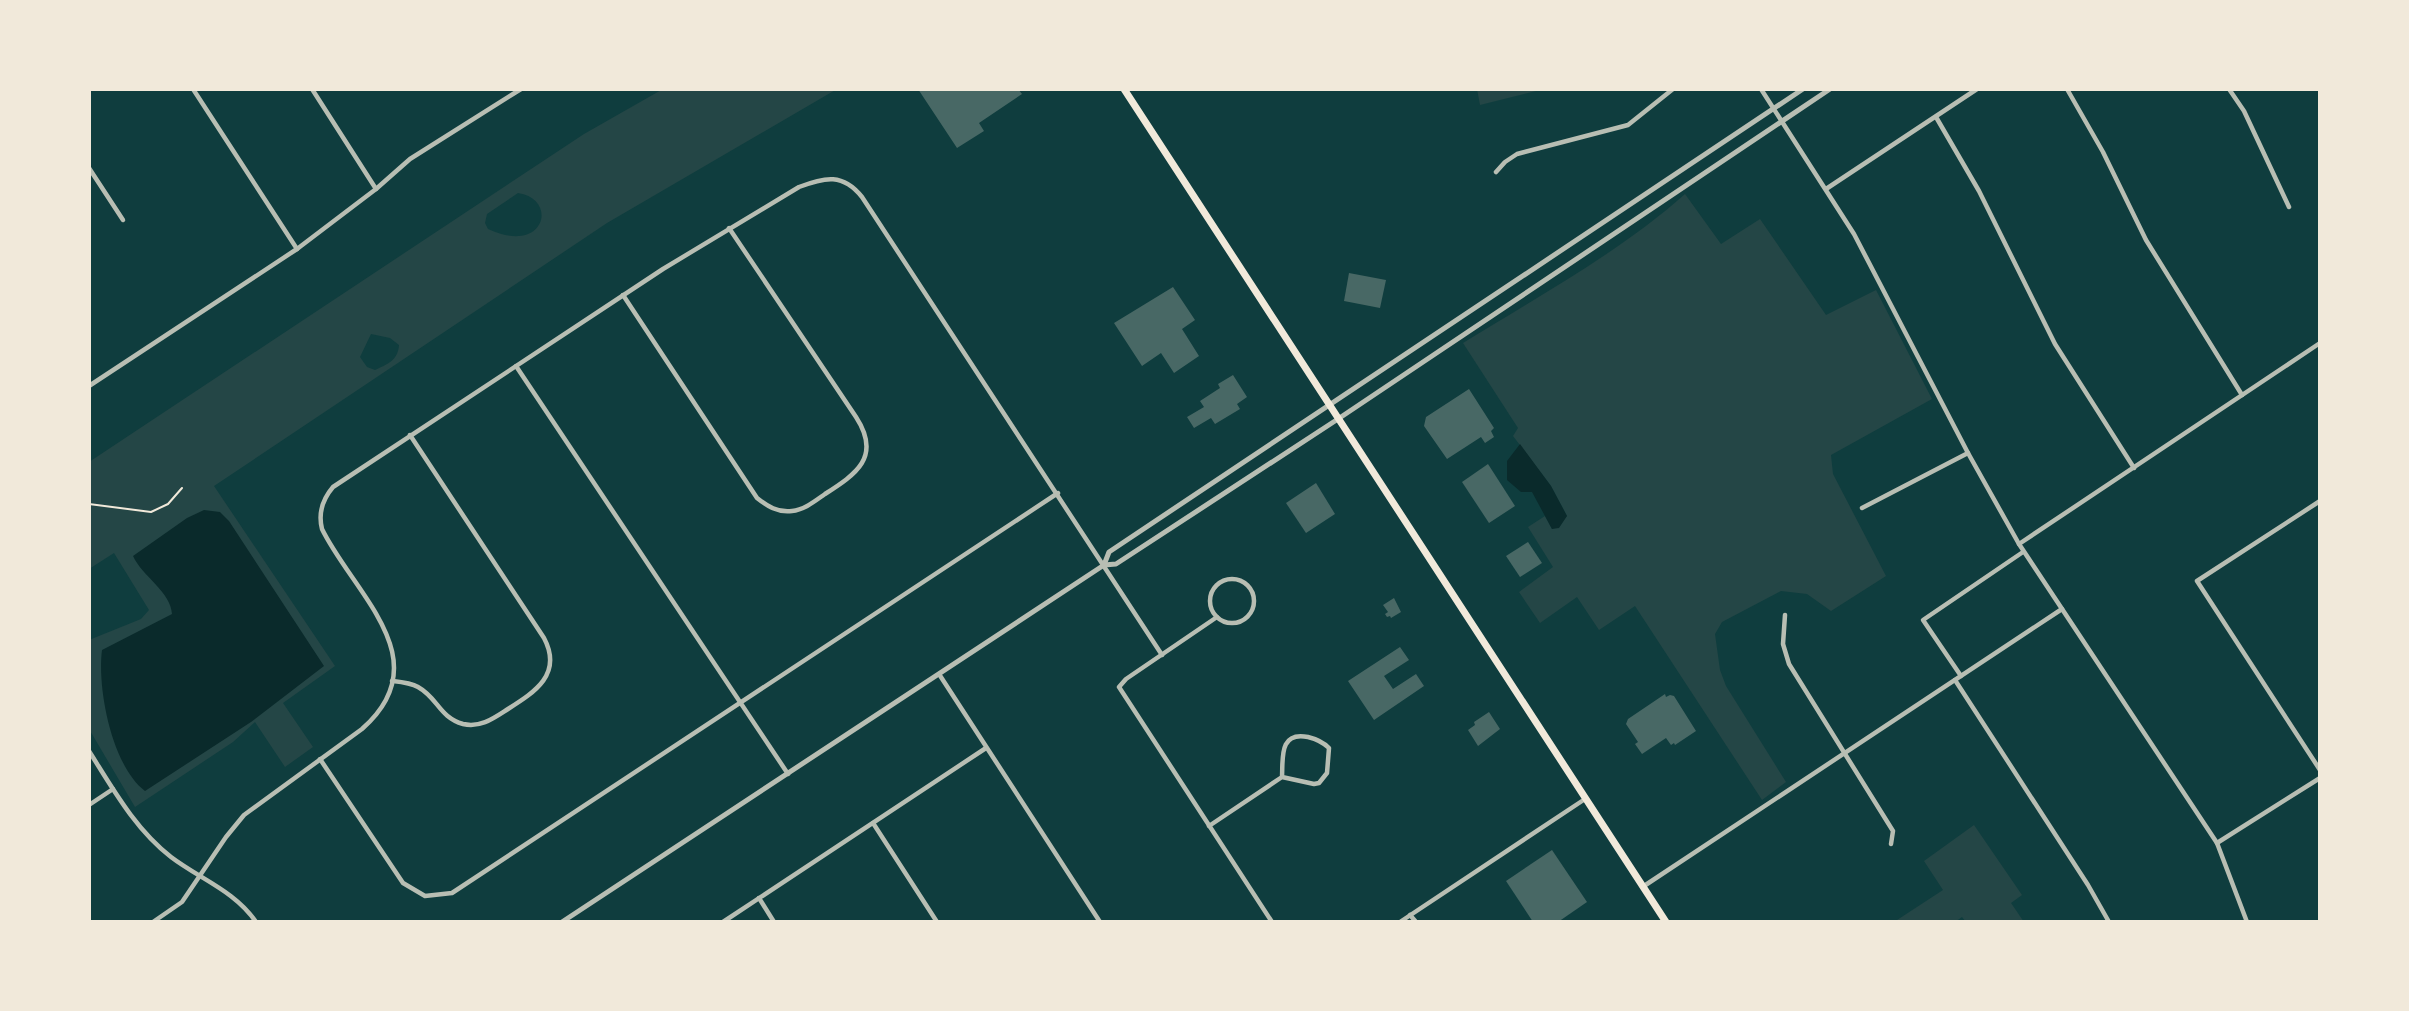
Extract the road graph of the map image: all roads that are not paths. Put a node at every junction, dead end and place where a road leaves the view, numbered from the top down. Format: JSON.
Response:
{"nodes":[{"id":1,"x":193,"y":89,"type":"edge"},
{"id":2,"x":312,"y":89,"type":"edge"},
{"id":3,"x":521,"y":89,"type":"edge"},
{"id":4,"x":1124,"y":89,"type":"edge"},
{"id":5,"x":1673,"y":89,"type":"edge"},
{"id":6,"x":1761,"y":89,"type":"edge"},
{"id":7,"x":1803,"y":89,"type":"edge"},
{"id":8,"x":1830,"y":89,"type":"edge"},
{"id":9,"x":1977,"y":89,"type":"edge"},
{"id":10,"x":2067,"y":89,"type":"edge"},
{"id":11,"x":2229,"y":89,"type":"edge"},
{"id":12,"x":1774,"y":109,"type":"junction"},
{"id":13,"x":1936,"y":117,"type":"junction"},
{"id":14,"x":1782,"y":121,"type":"junction"},
{"id":15,"x":89,"y":168,"type":"edge"},
{"id":16,"x":1496,"y":172,"type":"dead end"},
{"id":17,"x":376,"y":189,"type":"junction"},
{"id":18,"x":1826,"y":189,"type":"junction"},
{"id":19,"x":2288,"y":207,"type":"dead end"},
{"id":20,"x":123,"y":220,"type":"dead end"},
{"id":21,"x":729,"y":229,"type":"junction"},
{"id":22,"x":297,"y":249,"type":"junction"},
{"id":23,"x":623,"y":295,"type":"junction"},
{"id":24,"x":2320,"y":343,"type":"edge"},
{"id":25,"x":516,"y":366,"type":"junction"},
{"id":26,"x":89,"y":386,"type":"edge"},
{"id":27,"x":2242,"y":395,"type":"junction"},
{"id":28,"x":1329,"y":405,"type":"junction"},
{"id":29,"x":1338,"y":419,"type":"junction"},
{"id":30,"x":410,"y":435,"type":"junction"},
{"id":31,"x":1968,"y":453,"type":"junction"},
{"id":32,"x":2134,"y":468,"type":"junction"},
{"id":33,"x":1058,"y":493,"type":"junction"},
{"id":34,"x":2320,"y":501,"type":"edge"},
{"id":35,"x":1862,"y":508,"type":"dead end"},
{"id":36,"x":2018,"y":544,"type":"junction"},
{"id":37,"x":2023,"y":552,"type":"junction"},
{"id":38,"x":1104,"y":565,"type":"junction"},
{"id":39,"x":2062,"y":610,"type":"junction"},
{"id":40,"x":1785,"y":615,"type":"dead end"},
{"id":41,"x":1217,"y":617,"type":"junction"},
{"id":42,"x":1162,"y":655,"type":"junction"},
{"id":43,"x":939,"y":674,"type":"junction"},
{"id":44,"x":1961,"y":676,"type":"junction"},
{"id":45,"x":1955,"y":680,"type":"junction"},
{"id":46,"x":392,"y":681,"type":"junction"},
{"id":47,"x":741,"y":703,"type":"junction"},
{"id":48,"x":986,"y":748,"type":"junction"},
{"id":49,"x":89,"y":751,"type":"edge"},
{"id":50,"x":1845,"y":753,"type":"junction"},
{"id":51,"x":320,"y":759,"type":"junction"},
{"id":52,"x":2320,"y":770,"type":"edge"},
{"id":53,"x":788,"y":774,"type":"junction"},
{"id":54,"x":1282,"y":777,"type":"junction"},
{"id":55,"x":2320,"y":778,"type":"edge"},
{"id":56,"x":113,"y":789,"type":"junction"},
{"id":57,"x":1585,"y":799,"type":"junction"},
{"id":58,"x":89,"y":804,"type":"edge"},
{"id":59,"x":873,"y":823,"type":"junction"},
{"id":60,"x":1209,"y":826,"type":"junction"},
{"id":61,"x":2217,"y":843,"type":"junction"},
{"id":62,"x":1891,"y":844,"type":"dead end"},
{"id":63,"x":201,"y":876,"type":"junction"},
{"id":64,"x":1643,"y":887,"type":"junction"},
{"id":65,"x":759,"y":898,"type":"junction"},
{"id":66,"x":1410,"y":915,"type":"junction"},
{"id":67,"x":153,"y":922,"type":"edge"},
{"id":68,"x":256,"y":922,"type":"edge"},
{"id":69,"x":562,"y":922,"type":"edge"},
{"id":70,"x":723,"y":922,"type":"edge"},
{"id":71,"x":775,"y":922,"type":"edge"},
{"id":72,"x":937,"y":922,"type":"edge"},
{"id":73,"x":1100,"y":922,"type":"edge"},
{"id":74,"x":1272,"y":922,"type":"edge"},
{"id":75,"x":1400,"y":922,"type":"edge"},
{"id":76,"x":1416,"y":922,"type":"edge"},
{"id":77,"x":1666,"y":922,"type":"edge"},
{"id":78,"x":2109,"y":922,"type":"edge"},
{"id":79,"x":2247,"y":922,"type":"edge"}],
"edges":[{"from":1,"to":22,"type":"street"},
{"from":2,"to":17,"type":"street"},
{"from":3,"to":17,"type":"street"},
{"from":4,"to":28,"type":"main road"},
{"from":5,"to":16,"type":"street"},
{"from":6,"to":12,"type":"street"},
{"from":7,"to":12,"type":"street"},
{"from":8,"to":14,"type":"street"},
{"from":9,"to":13,"type":"street"},
{"from":10,"to":27,"type":"street"},
{"from":11,"to":19,"type":"street"},
{"from":12,"to":14,"type":"street"},
{"from":12,"to":28,"type":"street"},
{"from":13,"to":18,"type":"street"},
{"from":13,"to":32,"type":"street"},
{"from":14,"to":18,"type":"street"},
{"from":14,"to":29,"type":"street"},
{"from":15,"to":20,"type":"street"},
{"from":17,"to":22,"type":"street"},
{"from":18,"to":31,"type":"street"},
{"from":21,"to":23,"type":"street"},
{"from":21,"to":23,"type":"street"},
{"from":21,"to":33,"type":"street"},
{"from":22,"to":26,"type":"street"},
{"from":23,"to":25,"type":"street"},
{"from":24,"to":27,"type":"street"},
{"from":25,"to":30,"type":"street"},
{"from":25,"to":47,"type":"street"},
{"from":27,"to":32,"type":"street"},
{"from":28,"to":29,"type":"main road"},
{"from":28,"to":38,"type":"street"},
{"from":29,"to":38,"type":"street"},
{"from":29,"to":57,"type":"main road"},
{"from":30,"to":46,"type":"street"},
{"from":30,"to":46,"type":"street"},
{"from":31,"to":35,"type":"street"},
{"from":31,"to":36,"type":"street"},
{"from":32,"to":36,"type":"street"},
{"from":33,"to":38,"type":"street"},
{"from":33,"to":47,"type":"street"},
{"from":34,"to":52,"type":"street"},
{"from":36,"to":37,"type":"street"},
{"from":37,"to":39,"type":"street"},
{"from":37,"to":44,"type":"street"},
{"from":38,"to":42,"type":"street"},
{"from":38,"to":43,"type":"street"},
{"from":39,"to":44,"type":"street"},
{"from":39,"to":61,"type":"street"},
{"from":40,"to":50,"type":"street"},
{"from":41,"to":41,"type":"street"},
{"from":41,"to":42,"type":"street"},
{"from":42,"to":60,"type":"street"},
{"from":43,"to":48,"type":"street"},
{"from":43,"to":53,"type":"street"},
{"from":44,"to":45,"type":"street"},
{"from":45,"to":50,"type":"street"},
{"from":45,"to":78,"type":"street"},
{"from":46,"to":51,"type":"street"},
{"from":47,"to":51,"type":"street"},
{"from":47,"to":53,"type":"street"},
{"from":48,"to":59,"type":"street"},
{"from":48,"to":73,"type":"street"},
{"from":49,"to":56,"type":"street"},
{"from":50,"to":62,"type":"street"},
{"from":50,"to":64,"type":"street"},
{"from":51,"to":63,"type":"street"},
{"from":53,"to":69,"type":"street"},
{"from":54,"to":54,"type":"street"},
{"from":54,"to":60,"type":"street"},
{"from":55,"to":61,"type":"street"},
{"from":56,"to":58,"type":"street"},
{"from":56,"to":63,"type":"street"},
{"from":57,"to":64,"type":"main road"},
{"from":57,"to":66,"type":"street"},
{"from":59,"to":65,"type":"street"},
{"from":59,"to":72,"type":"street"},
{"from":60,"to":74,"type":"street"},
{"from":61,"to":79,"type":"street"},
{"from":63,"to":67,"type":"street"},
{"from":63,"to":68,"type":"street"},
{"from":64,"to":77,"type":"main road"},
{"from":65,"to":70,"type":"street"},
{"from":65,"to":71,"type":"street"},
{"from":66,"to":75,"type":"street"},
{"from":66,"to":76,"type":"street"}]}
